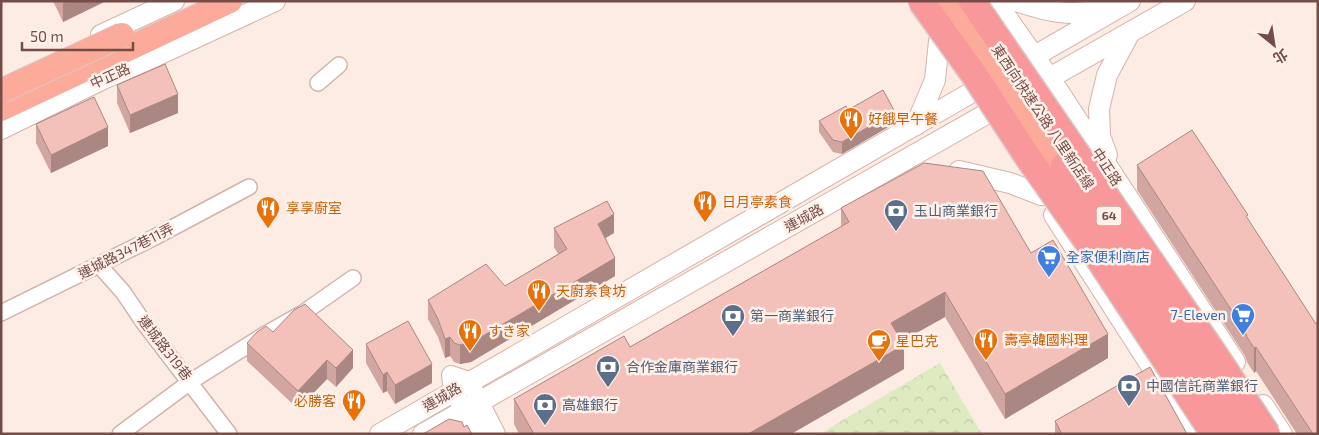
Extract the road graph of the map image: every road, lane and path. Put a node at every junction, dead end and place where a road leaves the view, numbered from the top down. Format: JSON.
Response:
{"nodes":[{"id":1,"x":174,"y":1,"type":"edge"},
{"id":2,"x":192,"y":1,"type":"edge"},
{"id":3,"x":221,"y":1,"type":"edge"},
{"id":4,"x":230,"y":1,"type":"edge"},
{"id":5,"x":275,"y":1,"type":"edge"},
{"id":6,"x":917,"y":1,"type":"edge"},
{"id":7,"x":923,"y":1,"type":"edge"},
{"id":8,"x":943,"y":1,"type":"edge"},
{"id":9,"x":962,"y":1,"type":"edge"},
{"id":10,"x":972,"y":1,"type":"edge"},
{"id":11,"x":995,"y":1,"type":"edge"},
{"id":12,"x":1016,"y":1,"type":"edge"},
{"id":13,"x":1129,"y":1,"type":"edge"},
{"id":14,"x":1185,"y":1,"type":"edge"},
{"id":15,"x":124,"y":29,"type":"junction"},
{"id":16,"x":1128,"y":34,"type":"junction"},
{"id":17,"x":940,"y":41,"type":"junction"},
{"id":18,"x":986,"y":47,"type":"dead end"},
{"id":19,"x":1034,"y":56,"type":"junction"},
{"id":20,"x":91,"y":61,"type":"junction"},
{"id":21,"x":339,"y":65,"type":"dead end"},
{"id":22,"x":1016,"y":66,"type":"junction"},
{"id":23,"x":1050,"y":78,"type":"junction"},
{"id":24,"x":1,"y":83,"type":"edge"},
{"id":25,"x":318,"y":83,"type":"dead end"},
{"id":26,"x":981,"y":86,"type":"junction"},
{"id":27,"x":1031,"y":89,"type":"junction"},
{"id":28,"x":1,"y":91,"type":"edge"},
{"id":29,"x":1,"y":103,"type":"edge"},
{"id":30,"x":1,"y":109,"type":"edge"},
{"id":31,"x":996,"y":109,"type":"junction"},
{"id":32,"x":916,"y":125,"type":"junction"},
{"id":33,"x":1082,"y":127,"type":"junction"},
{"id":34,"x":1,"y":129,"type":"edge"},
{"id":35,"x":887,"y":171,"type":"junction"},
{"id":36,"x":1116,"y":180,"type":"junction"},
{"id":37,"x":249,"y":187,"type":"dead end"},
{"id":38,"x":1041,"y":196,"type":"junction"},
{"id":39,"x":98,"y":265,"type":"junction"},
{"id":40,"x":354,"y":278,"type":"dead end"},
{"id":41,"x":1,"y":313,"type":"edge"},
{"id":42,"x":190,"y":382,"type":"junction"},
{"id":43,"x":461,"y":386,"type":"junction"},
{"id":44,"x":472,"y":405,"type":"junction"},
{"id":45,"x":120,"y":434,"type":"edge"},
{"id":46,"x":229,"y":434,"type":"edge"},
{"id":47,"x":380,"y":434,"type":"edge"},
{"id":48,"x":423,"y":434,"type":"edge"},
{"id":49,"x":477,"y":434,"type":"edge"},
{"id":50,"x":496,"y":434,"type":"edge"},
{"id":51,"x":1195,"y":434,"type":"edge"},
{"id":52,"x":1214,"y":434,"type":"edge"},
{"id":53,"x":1232,"y":434,"type":"edge"},
{"id":54,"x":1238,"y":434,"type":"edge"},
{"id":55,"x":1253,"y":434,"type":"edge"},
{"id":56,"x":1267,"y":434,"type":"edge"},
{"id":57,"x":1282,"y":434,"type":"edge"}],
"edges":[{"from":1,"to":15,"type":"main road"},
{"from":2,"to":15,"type":"highway"},
{"from":3,"to":20,"type":"main road","name":"中正路"},
{"from":4,"to":30,"type":"highway"},
{"from":5,"to":34,"type":"main road","name":"中正路"},
{"from":6,"to":17,"type":"main road"},
{"from":7,"to":26,"type":"main road"},
{"from":7,"to":52,"type":"highway","bridge":true},
{"from":8,"to":53,"type":"highway","name":"東西向快速公路 八里新店線","number":"64","bridge":true},
{"from":9,"to":55,"type":"highway","name":"東西向快速公路 八里新店線","number":"64"},
{"from":10,"to":56,"type":"highway","bridge":true},
{"from":11,"to":19,"type":"main road","name":"中正路"},
{"from":12,"to":13,"type":"main road"},
{"from":13,"to":19,"type":"main road","name":"連城路"},
{"from":14,"to":16,"type":"main road","name":"連城路"},
{"from":15,"to":20,"type":"main road"},
{"from":15,"to":24,"type":"highway","bridge":true},
{"from":15,"to":28,"type":"highway","bridge":true},
{"from":16,"to":23,"type":"main road","name":"連城路"},
{"from":16,"to":36,"type":"main road"},
{"from":17,"to":26,"type":"main road"},
{"from":17,"to":32,"type":"main road"},
{"from":18,"to":54,"type":"highway","bridge":true},
{"from":19,"to":22,"type":"main road","name":"連城路"},
{"from":19,"to":23,"type":"main road","name":"中正路"},
{"from":20,"to":29,"type":"main road","name":"中正路"},
{"from":21,"to":25,"type":"street"},
{"from":22,"to":26,"type":"main road","name":"連城路"},
{"from":22,"to":27,"type":"street"},
{"from":23,"to":27,"type":"main road","name":"連城路"},
{"from":23,"to":33,"type":"main road","name":"中正路"},
{"from":26,"to":31,"type":"main road"},
{"from":26,"to":32,"type":"main road","name":"連城路"},
{"from":27,"to":31,"type":"main road","name":"連城路"},
{"from":27,"to":33,"type":"main road"},
{"from":31,"to":35,"type":"main road","name":"連城路"},
{"from":31,"to":38,"type":"main road"},
{"from":32,"to":43,"type":"main road","name":"連城路"},
{"from":33,"to":36,"type":"main road","name":"中正路"},
{"from":35,"to":38,"type":"main road"},
{"from":35,"to":44,"type":"main road","name":"連城路"},
{"from":36,"to":57,"type":"main road","name":"中正路"},
{"from":37,"to":39,"type":"street","name":"連城路347巷11弄"},
{"from":38,"to":51,"type":"main road"},
{"from":39,"to":41,"type":"street","name":"連城路347巷11弄"},
{"from":39,"to":42,"type":"street","name":"連城路319巷"},
{"from":40,"to":42,"type":"street"},
{"from":42,"to":45,"type":"street"},
{"from":42,"to":46,"type":"street","name":"連城路319巷"},
{"from":43,"to":44,"type":"street"},
{"from":43,"to":47,"type":"main road","name":"連城路"},
{"from":44,"to":48,"type":"main road","name":"連城路"},
{"from":44,"to":49,"type":"street"},
{"from":44,"to":50,"type":"street"}]}
